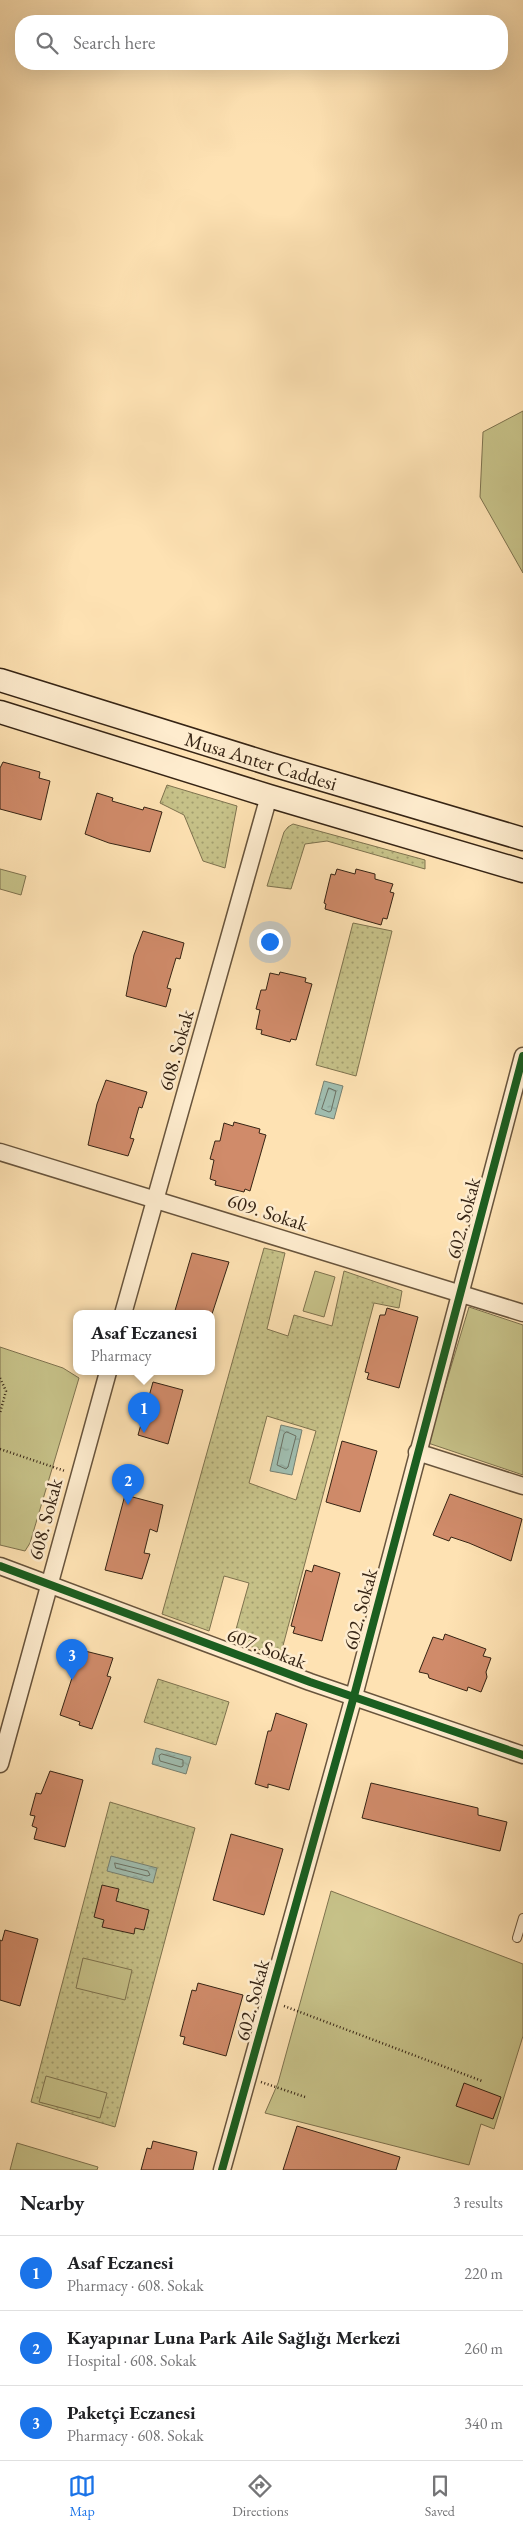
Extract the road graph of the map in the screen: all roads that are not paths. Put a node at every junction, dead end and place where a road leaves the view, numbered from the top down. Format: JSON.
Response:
{"nodes":[{"id":1,"x":0,"y":680,"type":"edge"},
{"id":2,"x":0,"y":712,"type":"edge"},
{"id":3,"x":269,"y":796,"type":"junction"},
{"id":4,"x":523,"y":839,"type":"edge"},
{"id":5,"x":523,"y":871,"type":"edge"},
{"id":6,"x":523,"y":1056,"type":"edge"},
{"id":7,"x":0,"y":1152,"type":"edge"},
{"id":8,"x":155,"y":1198,"type":"junction"},
{"id":9,"x":459,"y":1294,"type":"junction"},
{"id":10,"x":125,"y":1310,"type":"edge"},
{"id":11,"x":523,"y":1313,"type":"edge"},
{"id":12,"x":107,"y":1375,"type":"edge"},
{"id":13,"x":417,"y":1452,"type":"junction"},
{"id":14,"x":523,"y":1486,"type":"edge"},
{"id":15,"x":0,"y":1566,"type":"edge"},
{"id":16,"x":50,"y":1583,"type":"junction"},
{"id":17,"x":354,"y":1696,"type":"junction"},
{"id":18,"x":523,"y":1755,"type":"edge"},
{"id":19,"x":0,"y":1764,"type":"edge"},
{"id":20,"x":523,"y":1918,"type":"edge"},
{"id":21,"x":517,"y":1938,"type":"dead end"},
{"id":22,"x":222,"y":2170,"type":"edge"}],
"edges":[{"from":1,"to":4,"type":"main road","name":"Musa Anter Caddesi"},
{"from":2,"to":3,"type":"main road","name":"Musa Anter Caddesi"},
{"from":3,"to":5,"type":"main road","name":"Musa Anter Caddesi"},
{"from":3,"to":8,"type":"street","name":"608. Sokak"},
{"from":6,"to":9,"type":"street","name":"602. Sokak"},
{"from":7,"to":8,"type":"street","name":"609. Sokak"},
{"from":8,"to":9,"type":"street","name":"609. Sokak"},
{"from":8,"to":10,"type":"street","name":"608. Sokak"},
{"from":9,"to":11,"type":"street","name":"609. Sokak"},
{"from":9,"to":13,"type":"street","name":"602. Sokak"},
{"from":12,"to":16,"type":"street","name":"608. Sokak"},
{"from":13,"to":14,"type":"street"},
{"from":13,"to":17,"type":"street","name":"602. Sokak"},
{"from":15,"to":16,"type":"street","name":"607. Sokak"},
{"from":16,"to":17,"type":"street","name":"607. Sokak"},
{"from":16,"to":19,"type":"street","name":"608. Sokak"},
{"from":17,"to":18,"type":"street","name":"607. Sokak"},
{"from":17,"to":22,"type":"street","name":"602. Sokak"},
{"from":20,"to":21,"type":"lane"}]}
